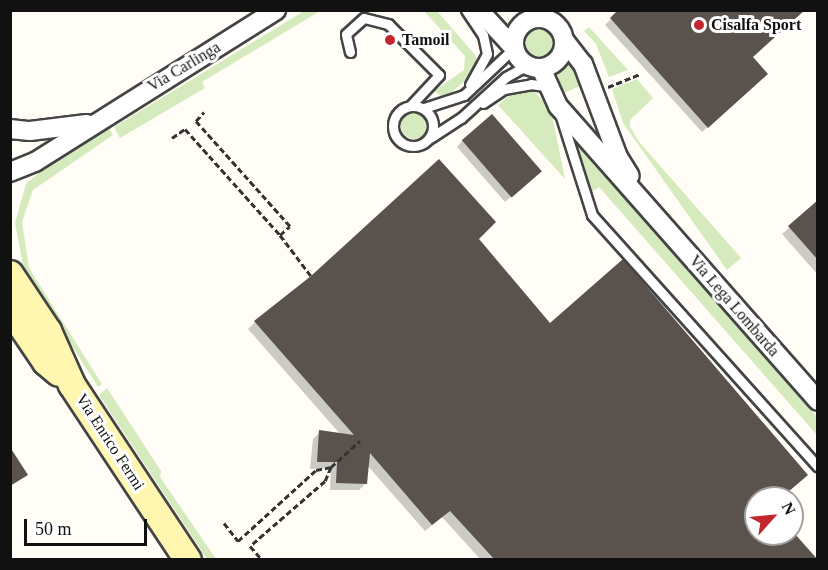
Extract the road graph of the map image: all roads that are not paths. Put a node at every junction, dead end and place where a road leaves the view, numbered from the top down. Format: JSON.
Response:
{"nodes":[{"id":1,"x":276,"y":10,"type":"edge"},
{"id":2,"x":466,"y":10,"type":"edge"},
{"id":3,"x":479,"y":10,"type":"edge"},
{"id":4,"x":536,"y":14,"type":"edge"},
{"id":5,"x":564,"y":40,"type":"junction"},
{"id":6,"x":514,"y":48,"type":"junction"},
{"id":7,"x":350,"y":52,"type":"dead end"},
{"id":8,"x":534,"y":67,"type":"junction"},
{"id":9,"x":549,"y":87,"type":"junction"},
{"id":10,"x":464,"y":95,"type":"junction"},
{"id":11,"x":411,"y":105,"type":"junction"},
{"id":12,"x":558,"y":106,"type":"junction"},
{"id":13,"x":424,"y":108,"type":"junction"},
{"id":14,"x":461,"y":118,"type":"junction"},
{"id":15,"x":92,"y":123,"type":"junction"},
{"id":16,"x":10,"y":129,"type":"edge"},
{"id":17,"x":430,"y":138,"type":"junction"},
{"id":18,"x":10,"y":172,"type":"edge"},
{"id":19,"x":651,"y":211,"type":"junction"},
{"id":20,"x":10,"y":274,"type":"edge"},
{"id":21,"x":10,"y":309,"type":"edge"},
{"id":22,"x":72,"y":385,"type":"junction"},
{"id":23,"x":818,"y":401,"type":"edge"},
{"id":24,"x":818,"y":467,"type":"edge"},
{"id":25,"x":188,"y":560,"type":"edge"}],
"edges":[{"from":1,"to":15,"type":"street","name":"Via Carlinga"},
{"from":2,"to":10,"type":"lane"},
{"from":3,"to":6,"type":"street","name":"Via Lega Lombarda"},
{"from":4,"to":5,"type":"street","name":"Via Lega Lombarda"},
{"from":4,"to":6,"type":"street","name":"Via Lega Lombarda"},
{"from":5,"to":8,"type":"street"},
{"from":5,"to":19,"type":"street","name":"Via Lega Lombarda"},
{"from":6,"to":8,"type":"street","name":"Via Lega Lombarda"},
{"from":6,"to":10,"type":"lane"},
{"from":7,"to":11,"type":"lane"},
{"from":8,"to":9,"type":"street","name":"Via Lega Lombarda"},
{"from":8,"to":14,"type":"lane"},
{"from":9,"to":12,"type":"street","name":"Via Lega Lombarda"},
{"from":9,"to":14,"type":"lane"},
{"from":10,"to":13,"type":"lane"},
{"from":11,"to":13,"type":"lane"},
{"from":11,"to":17,"type":"lane"},
{"from":12,"to":19,"type":"street","name":"Via Lega Lombarda"},
{"from":12,"to":24,"type":"lane"},
{"from":13,"to":17,"type":"lane"},
{"from":14,"to":17,"type":"lane"},
{"from":15,"to":16,"type":"street","name":"Via Carlinga"},
{"from":15,"to":18,"type":"street","name":"Via Carlinga"},
{"from":19,"to":23,"type":"street","name":"Via Lega Lombarda"},
{"from":20,"to":22,"type":"street","name":"Via Enrico Fermi"},
{"from":21,"to":22,"type":"street","name":"Via Enrico Fermi"},
{"from":22,"to":25,"type":"street","name":"Via Enrico Fermi"}]}
